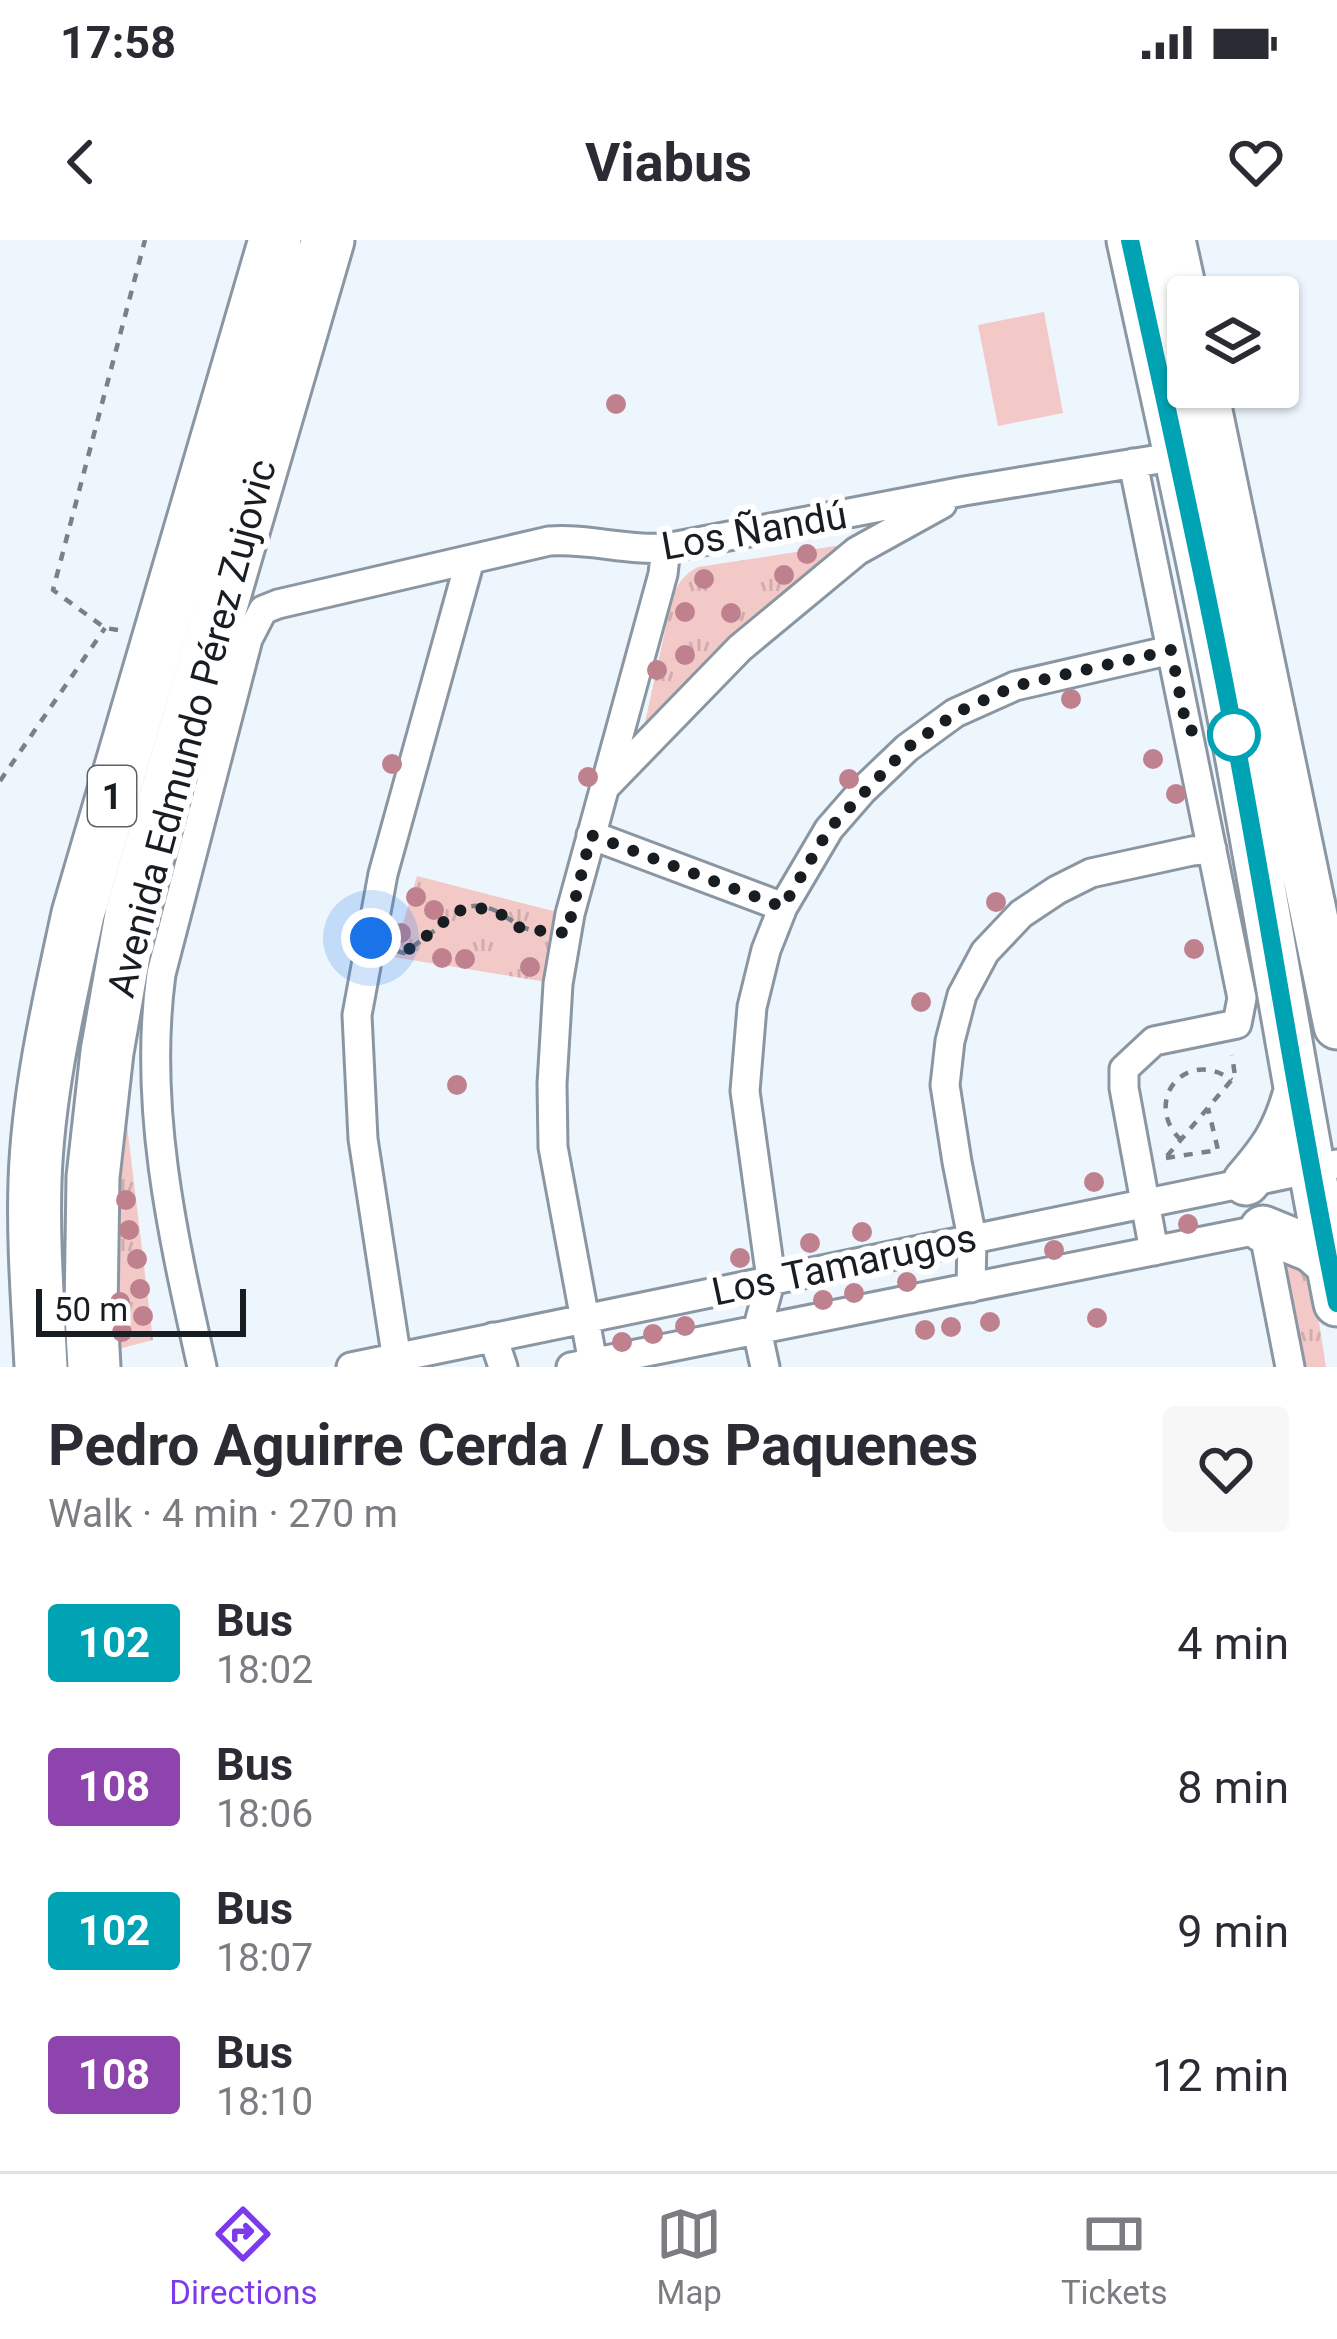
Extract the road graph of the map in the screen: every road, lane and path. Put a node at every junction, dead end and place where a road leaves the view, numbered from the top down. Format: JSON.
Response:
{"nodes":[{"id":1,"x":145,"y":240,"type":"edge"},
{"id":2,"x":275,"y":240,"type":"edge"},
{"id":3,"x":328,"y":240,"type":"edge"},
{"id":4,"x":1130,"y":240,"type":"edge"},
{"id":5,"x":1172,"y":240,"type":"edge"},
{"id":6,"x":1180,"y":276,"type":"edge"},
{"id":7,"x":1208,"y":408,"type":"edge"},
{"id":8,"x":1178,"y":456,"type":"junction"},
{"id":9,"x":1133,"y":463,"type":"junction"},
{"id":10,"x":964,"y":491,"type":"junction"},
{"id":11,"x":666,"y":548,"type":"junction"},
{"id":12,"x":470,"y":560,"type":"junction"},
{"id":13,"x":1171,"y":650,"type":"junction"},
{"id":14,"x":0,"y":781,"type":"edge"},
{"id":15,"x":603,"y":789,"type":"junction"},
{"id":16,"x":591,"y":835,"type":"junction"},
{"id":17,"x":1212,"y":849,"type":"junction"},
{"id":18,"x":783,"y":907,"type":"junction"},
{"id":19,"x":567,"y":933,"type":"junction"},
{"id":20,"x":371,"y":938,"type":"junction"},
{"id":21,"x":1237,"y":1024,"type":"junction"},
{"id":22,"x":1337,"y":1026,"type":"edge"},
{"id":23,"x":1232,"y":1080,"type":"junction"},
{"id":24,"x":1296,"y":1092,"type":"junction"},
{"id":25,"x":1208,"y":1108,"type":"junction"},
{"id":26,"x":1181,"y":1140,"type":"junction"},
{"id":27,"x":1165,"y":1158,"type":"junction"},
{"id":28,"x":1324,"y":1166,"type":"edge"},
{"id":29,"x":1155,"y":1169,"type":"dead end"},
{"id":30,"x":1246,"y":1182,"type":"junction"},
{"id":31,"x":1144,"y":1204,"type":"junction"},
{"id":32,"x":1329,"y":1216,"type":"edge"},
{"id":33,"x":1263,"y":1229,"type":"junction"},
{"id":34,"x":972,"y":1238,"type":"junction"},
{"id":35,"x":1154,"y":1251,"type":"junction"},
{"id":36,"x":771,"y":1279,"type":"junction"},
{"id":37,"x":1333,"y":1284,"type":"edge"},
{"id":38,"x":971,"y":1288,"type":"junction"},
{"id":39,"x":585,"y":1318,"type":"junction"},
{"id":40,"x":757,"y":1330,"type":"junction"},
{"id":41,"x":493,"y":1336,"type":"junction"},
{"id":42,"x":397,"y":1362,"type":"edge"},
{"id":43,"x":582,"y":1365,"type":"edge"},
{"id":44,"x":41,"y":1367,"type":"edge"},
{"id":45,"x":94,"y":1367,"type":"edge"},
{"id":46,"x":202,"y":1367,"type":"edge"},
{"id":47,"x":351,"y":1367,"type":"edge"},
{"id":48,"x":503,"y":1367,"type":"edge"},
{"id":49,"x":765,"y":1367,"type":"edge"},
{"id":50,"x":1290,"y":1367,"type":"edge"}],
"edges":[{"from":1,"to":14,"type":"path"},
{"from":2,"to":44,"type":"highway","name":"Avenida Edmundo Pérez Zujovic","number":"1"},
{"from":3,"to":45,"type":"highway","name":"Avenida Edmundo Pérez Zujovic","number":"1"},
{"from":4,"to":8,"type":"main road"},
{"from":5,"to":6,"type":"main road"},
{"from":7,"to":22,"type":"main road"},
{"from":8,"to":9,"type":"street","name":"Los Ñandú"},
{"from":8,"to":24,"type":"main road"},
{"from":9,"to":10,"type":"street","name":"Los Ñandú"},
{"from":9,"to":13,"type":"street"},
{"from":10,"to":11,"type":"street","name":"Los Ñandú"},
{"from":10,"to":15,"type":"street"},
{"from":11,"to":12,"type":"street","name":"Los Ñandú"},
{"from":11,"to":15,"type":"street"},
{"from":12,"to":20,"type":"street"},
{"from":12,"to":46,"type":"street","name":"Los Ñandú"},
{"from":13,"to":17,"type":"street"},
{"from":13,"to":18,"type":"street"},
{"from":15,"to":16,"type":"street"},
{"from":16,"to":18,"type":"street"},
{"from":16,"to":19,"type":"street"},
{"from":17,"to":21,"type":"street"},
{"from":17,"to":34,"type":"street"},
{"from":18,"to":36,"type":"street"},
{"from":19,"to":20,"type":"path"},
{"from":19,"to":39,"type":"street"},
{"from":20,"to":42,"type":"street"},
{"from":21,"to":23,"type":"path"},
{"from":21,"to":31,"type":"street"},
{"from":23,"to":25,"type":"path"},
{"from":23,"to":26,"type":"path"},
{"from":24,"to":28,"type":"main road"},
{"from":24,"to":30,"type":"main road"},
{"from":25,"to":26,"type":"path"},
{"from":25,"to":27,"type":"path"},
{"from":26,"to":27,"type":"path"},
{"from":27,"to":29,"type":"path"},
{"from":28,"to":30,"type":"street","name":"Los Tamarugos"},
{"from":28,"to":32,"type":"main road"},
{"from":30,"to":31,"type":"street","name":"Los Tamarugos"},
{"from":31,"to":34,"type":"street","name":"Los Tamarugos"},
{"from":31,"to":35,"type":"street"},
{"from":32,"to":33,"type":"street","name":"Los Tamarugos"},
{"from":32,"to":37,"type":"main road"},
{"from":33,"to":35,"type":"street","name":"Los Tamarugos"},
{"from":33,"to":37,"type":"main road"},
{"from":33,"to":50,"type":"street"},
{"from":34,"to":36,"type":"street","name":"Los Tamarugos"},
{"from":34,"to":38,"type":"street"},
{"from":35,"to":38,"type":"street","name":"Los Tamarugos"},
{"from":36,"to":39,"type":"street","name":"Los Tamarugos"},
{"from":36,"to":40,"type":"street"},
{"from":38,"to":40,"type":"street","name":"Los Tamarugos"},
{"from":39,"to":41,"type":"street","name":"Los Tamarugos"},
{"from":39,"to":43,"type":"street"},
{"from":40,"to":43,"type":"street","name":"Los Tamarugos"},
{"from":40,"to":49,"type":"street"},
{"from":41,"to":42,"type":"street","name":"Los Tamarugos"},
{"from":41,"to":48,"type":"street"},
{"from":42,"to":47,"type":"street","name":"Los Tamarugos"}]}
